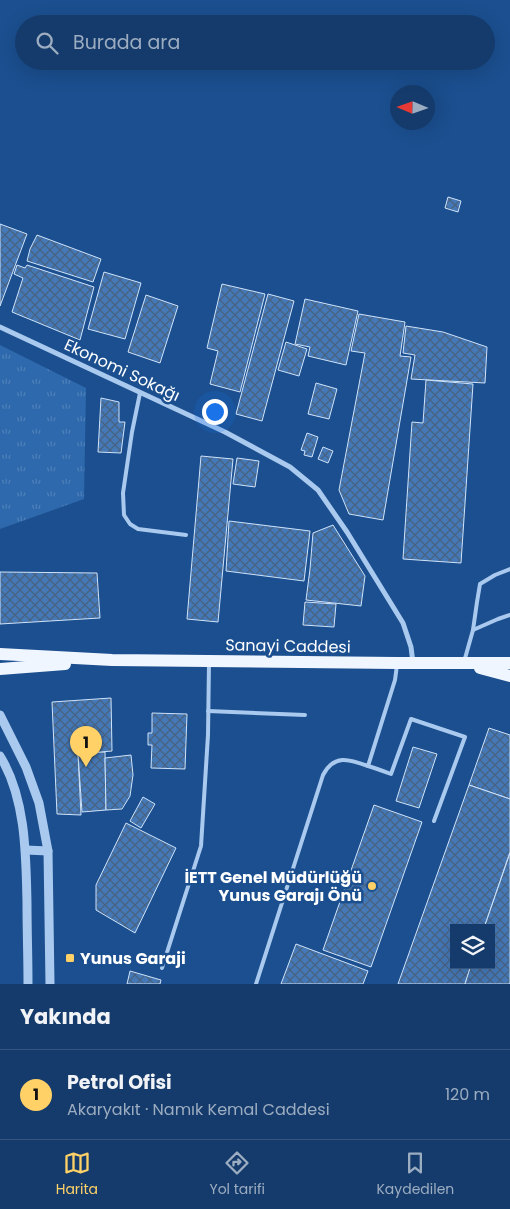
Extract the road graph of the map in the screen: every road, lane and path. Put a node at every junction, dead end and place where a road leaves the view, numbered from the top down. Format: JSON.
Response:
{"nodes":[{"id":1,"x":0,"y":327,"type":"edge"},
{"id":2,"x":140,"y":393,"type":"junction"},
{"id":3,"x":186,"y":535,"type":"dead end"},
{"id":4,"x":510,"y":569,"type":"edge"},
{"id":5,"x":510,"y":615,"type":"edge"},
{"id":6,"x":473,"y":630,"type":"junction"},
{"id":7,"x":0,"y":654,"type":"edge"},
{"id":8,"x":112,"y":660,"type":"junction"},
{"id":9,"x":209,"y":661,"type":"junction"},
{"id":10,"x":397,"y":663,"type":"junction"},
{"id":11,"x":413,"y":663,"type":"junction"},
{"id":12,"x":510,"y":663,"type":"edge"},
{"id":13,"x":463,"y":664,"type":"junction"},
{"id":14,"x":0,"y":669,"type":"edge"},
{"id":15,"x":510,"y":676,"type":"edge"},
{"id":16,"x":208,"y":711,"type":"junction"},
{"id":17,"x":0,"y":715,"type":"edge"},
{"id":18,"x":305,"y":715,"type":"dead end"},
{"id":19,"x":0,"y":756,"type":"edge"},
{"id":20,"x":368,"y":766,"type":"junction"},
{"id":21,"x":434,"y":822,"type":"dead end"},
{"id":22,"x":26,"y":850,"type":"junction"},
{"id":23,"x":48,"y":851,"type":"junction"},
{"id":24,"x":162,"y":968,"type":"dead end"},
{"id":25,"x":28,"y":984,"type":"edge"},
{"id":26,"x":50,"y":984,"type":"edge"},
{"id":27,"x":256,"y":984,"type":"edge"}],
"edges":[{"from":1,"to":2,"type":"street","name":"Ekonomi Sokağı"},
{"from":2,"to":3,"type":"lane"},
{"from":2,"to":11,"type":"street","name":"Ekonomi Sokağı"},
{"from":4,"to":6,"type":"lane"},
{"from":5,"to":6,"type":"lane"},
{"from":6,"to":13,"type":"lane"},
{"from":7,"to":8,"type":"main road","name":"Sanayi Caddesi"},
{"from":8,"to":9,"type":"main road","name":"Sanayi Caddesi"},
{"from":8,"to":14,"type":"main road","name":"Sanayi Caddesi"},
{"from":9,"to":10,"type":"main road","name":"Sanayi Caddesi"},
{"from":9,"to":16,"type":"lane"},
{"from":10,"to":11,"type":"main road","name":"Sanayi Caddesi"},
{"from":10,"to":20,"type":"lane"},
{"from":11,"to":13,"type":"main road","name":"Sanayi Caddesi"},
{"from":12,"to":13,"type":"main road","name":"Sanayi Caddesi"},
{"from":13,"to":15,"type":"main road","name":"Sanayi Caddesi"},
{"from":16,"to":18,"type":"lane"},
{"from":16,"to":24,"type":"lane"},
{"from":17,"to":23,"type":"street"},
{"from":19,"to":22,"type":"street"},
{"from":20,"to":21,"type":"lane"},
{"from":20,"to":27,"type":"lane"},
{"from":22,"to":23,"type":"street"},
{"from":22,"to":25,"type":"street"},
{"from":23,"to":26,"type":"street"}]}
